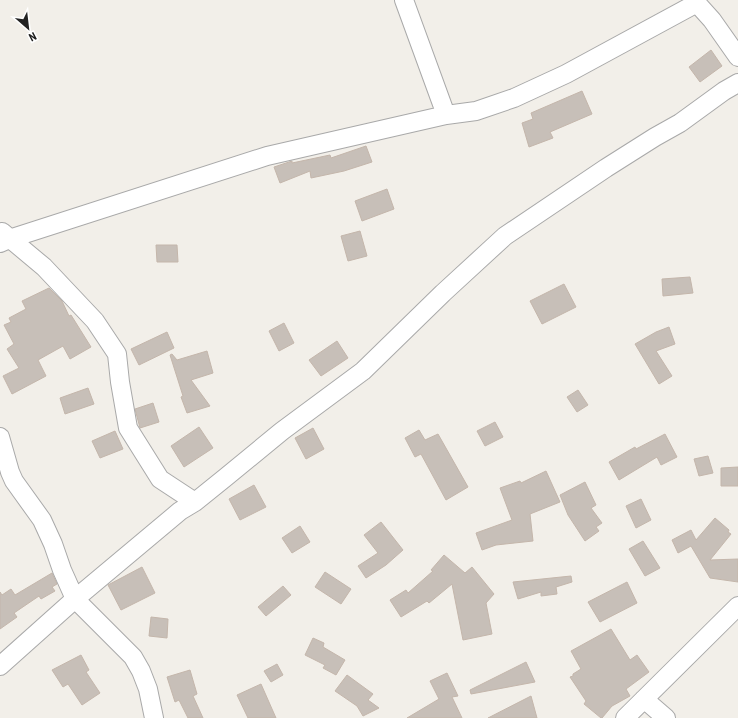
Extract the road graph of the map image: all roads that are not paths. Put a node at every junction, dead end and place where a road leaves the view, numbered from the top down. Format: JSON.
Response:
{"nodes":[{"id":1,"x":404,"y":0,"type":"edge"},
{"id":2,"x":696,"y":2,"type":"edge"},
{"id":3,"x":738,"y":57,"type":"edge"},
{"id":4,"x":738,"y":83,"type":"edge"},
{"id":5,"x":446,"y":115,"type":"junction"},
{"id":6,"x":3,"y":237,"type":"edge"},
{"id":7,"x":0,"y":437,"type":"edge"},
{"id":8,"x":195,"y":502,"type":"junction"},
{"id":9,"x":75,"y":599,"type":"junction"},
{"id":10,"x":738,"y":606,"type":"edge"},
{"id":11,"x":0,"y":666,"type":"edge"},
{"id":12,"x":644,"y":699,"type":"junction"},
{"id":13,"x":154,"y":718,"type":"edge"},
{"id":14,"x":625,"y":718,"type":"edge"},
{"id":15,"x":666,"y":718,"type":"edge"}],
"edges":[{"from":1,"to":5,"type":"street"},
{"from":2,"to":3,"type":"street"},
{"from":2,"to":5,"type":"street"},
{"from":4,"to":8,"type":"street"},
{"from":5,"to":6,"type":"street"},
{"from":6,"to":8,"type":"street"},
{"from":7,"to":9,"type":"street"},
{"from":8,"to":9,"type":"street"},
{"from":9,"to":11,"type":"street"},
{"from":9,"to":13,"type":"street"},
{"from":10,"to":12,"type":"street"},
{"from":12,"to":14,"type":"street"},
{"from":12,"to":15,"type":"street"}]}
